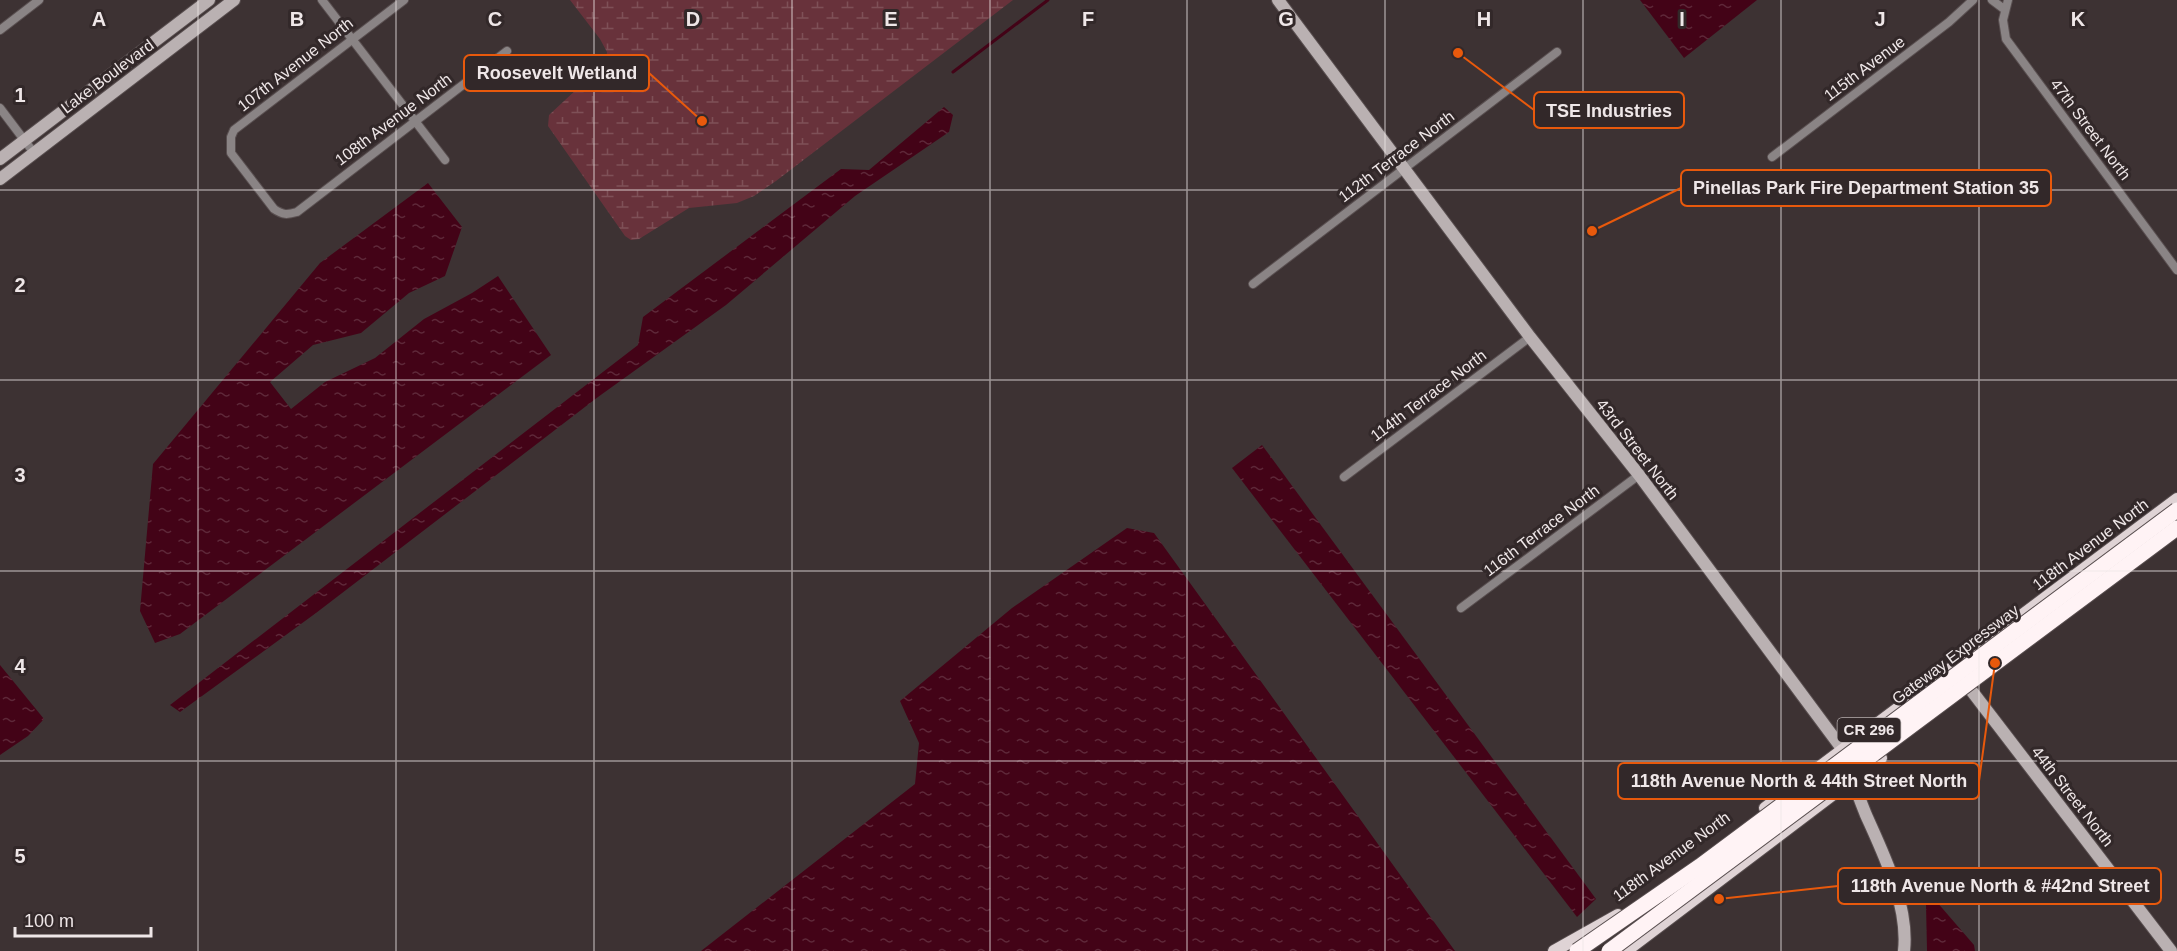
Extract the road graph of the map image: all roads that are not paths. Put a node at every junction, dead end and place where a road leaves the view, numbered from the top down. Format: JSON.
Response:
{"nodes":[{"id":1,"x":39,"y":0,"type":"edge"},
{"id":2,"x":209,"y":0,"type":"edge"},
{"id":3,"x":234,"y":0,"type":"edge"},
{"id":4,"x":322,"y":0,"type":"edge"},
{"id":5,"x":404,"y":0,"type":"edge"},
{"id":6,"x":1278,"y":0,"type":"edge"},
{"id":7,"x":1973,"y":0,"type":"edge"},
{"id":8,"x":1992,"y":0,"type":"edge"},
{"id":9,"x":2006,"y":4,"type":"edge"},
{"id":10,"x":0,"y":30,"type":"edge"},
{"id":11,"x":352,"y":40,"type":"junction"},
{"id":12,"x":507,"y":51,"type":"dead end"},
{"id":13,"x":1557,"y":52,"type":"dead end"},
{"id":14,"x":0,"y":108,"type":"edge"},
{"id":15,"x":415,"y":121,"type":"junction"},
{"id":16,"x":25,"y":140,"type":"junction"},
{"id":17,"x":34,"y":153,"type":"junction"},
{"id":18,"x":1772,"y":157,"type":"dead end"},
{"id":19,"x":0,"y":159,"type":"edge"},
{"id":20,"x":445,"y":160,"type":"dead end"},
{"id":21,"x":1404,"y":168,"type":"junction"},
{"id":22,"x":0,"y":178,"type":"edge"},
{"id":23,"x":297,"y":212,"type":"joint"},
{"id":24,"x":2177,"y":270,"type":"edge"},
{"id":25,"x":1252,"y":284,"type":"dead end"},
{"id":26,"x":1530,"y":337,"type":"junction"},
{"id":27,"x":1639,"y":476,"type":"junction"},
{"id":28,"x":1344,"y":477,"type":"dead end"},
{"id":29,"x":2177,"y":499,"type":"edge"},
{"id":30,"x":2177,"y":510,"type":"edge"},
{"id":31,"x":2177,"y":528,"type":"edge"},
{"id":32,"x":2177,"y":536,"type":"edge"},
{"id":33,"x":1461,"y":608,"type":"dead end"},
{"id":34,"x":1971,"y":690,"type":"junction"},
{"id":35,"x":1843,"y":750,"type":"junction"},
{"id":36,"x":1852,"y":779,"type":"junction"},
{"id":37,"x":1554,"y":951,"type":"edge"},
{"id":38,"x":1578,"y":951,"type":"edge"},
{"id":39,"x":1609,"y":951,"type":"edge"},
{"id":40,"x":1626,"y":951,"type":"edge"},
{"id":41,"x":1904,"y":951,"type":"edge"},
{"id":42,"x":2172,"y":951,"type":"edge"}],
"edges":[{"from":1,"to":10,"type":"street"},
{"from":2,"to":16,"type":"street","name":"Lake Boulevard"},
{"from":3,"to":17,"type":"street","name":"Lake Boulevard"},
{"from":4,"to":11,"type":"street"},
{"from":5,"to":11,"type":"street","name":"107th Avenue North"},
{"from":6,"to":21,"type":"street","name":"43rd Street North"},
{"from":7,"to":18,"type":"street","name":"115th Avenue"},
{"from":8,"to":9,"type":"street"},
{"from":9,"to":24,"type":"street","name":"47th Street North"},
{"from":11,"to":15,"type":"street"},
{"from":11,"to":23,"type":"street","name":"107th Avenue North"},
{"from":12,"to":15,"type":"street","name":"108th Avenue North"},
{"from":13,"to":21,"type":"street","name":"112th Terrace North"},
{"from":14,"to":16,"type":"street"},
{"from":15,"to":20,"type":"street"},
{"from":15,"to":23,"type":"street","name":"108th Avenue North"},
{"from":16,"to":17,"type":"street"},
{"from":16,"to":19,"type":"street","name":"Lake Boulevard"},
{"from":17,"to":22,"type":"street","name":"Lake Boulevard"},
{"from":21,"to":25,"type":"street","name":"112th Terrace North"},
{"from":21,"to":26,"type":"street","name":"43rd Street North"},
{"from":26,"to":27,"type":"street","name":"43rd Street North"},
{"from":26,"to":28,"type":"street","name":"114th Terrace North"},
{"from":27,"to":33,"type":"street","name":"116th Terrace North"},
{"from":27,"to":35,"type":"street","name":"43rd Street North"},
{"from":29,"to":35,"type":"main road","name":"118th Avenue North","number":"CR 296"},
{"from":30,"to":38,"type":"highway","name":"Gateway Expressway","bridge":true},
{"from":31,"to":39,"type":"highway","name":"Gateway Expressway","bridge":true},
{"from":32,"to":34,"type":"main road","number":"CR 296"},
{"from":34,"to":36,"type":"main road","number":"CR 296"},
{"from":34,"to":42,"type":"street","name":"44th Street North"},
{"from":35,"to":36,"type":"street","name":"43rd Street North"},
{"from":35,"to":37,"type":"main road","name":"118th Avenue North","number":"CR 296"},
{"from":36,"to":40,"type":"main road","number":"CR 296"},
{"from":36,"to":41,"type":"street","name":"43rd Street North"}]}
